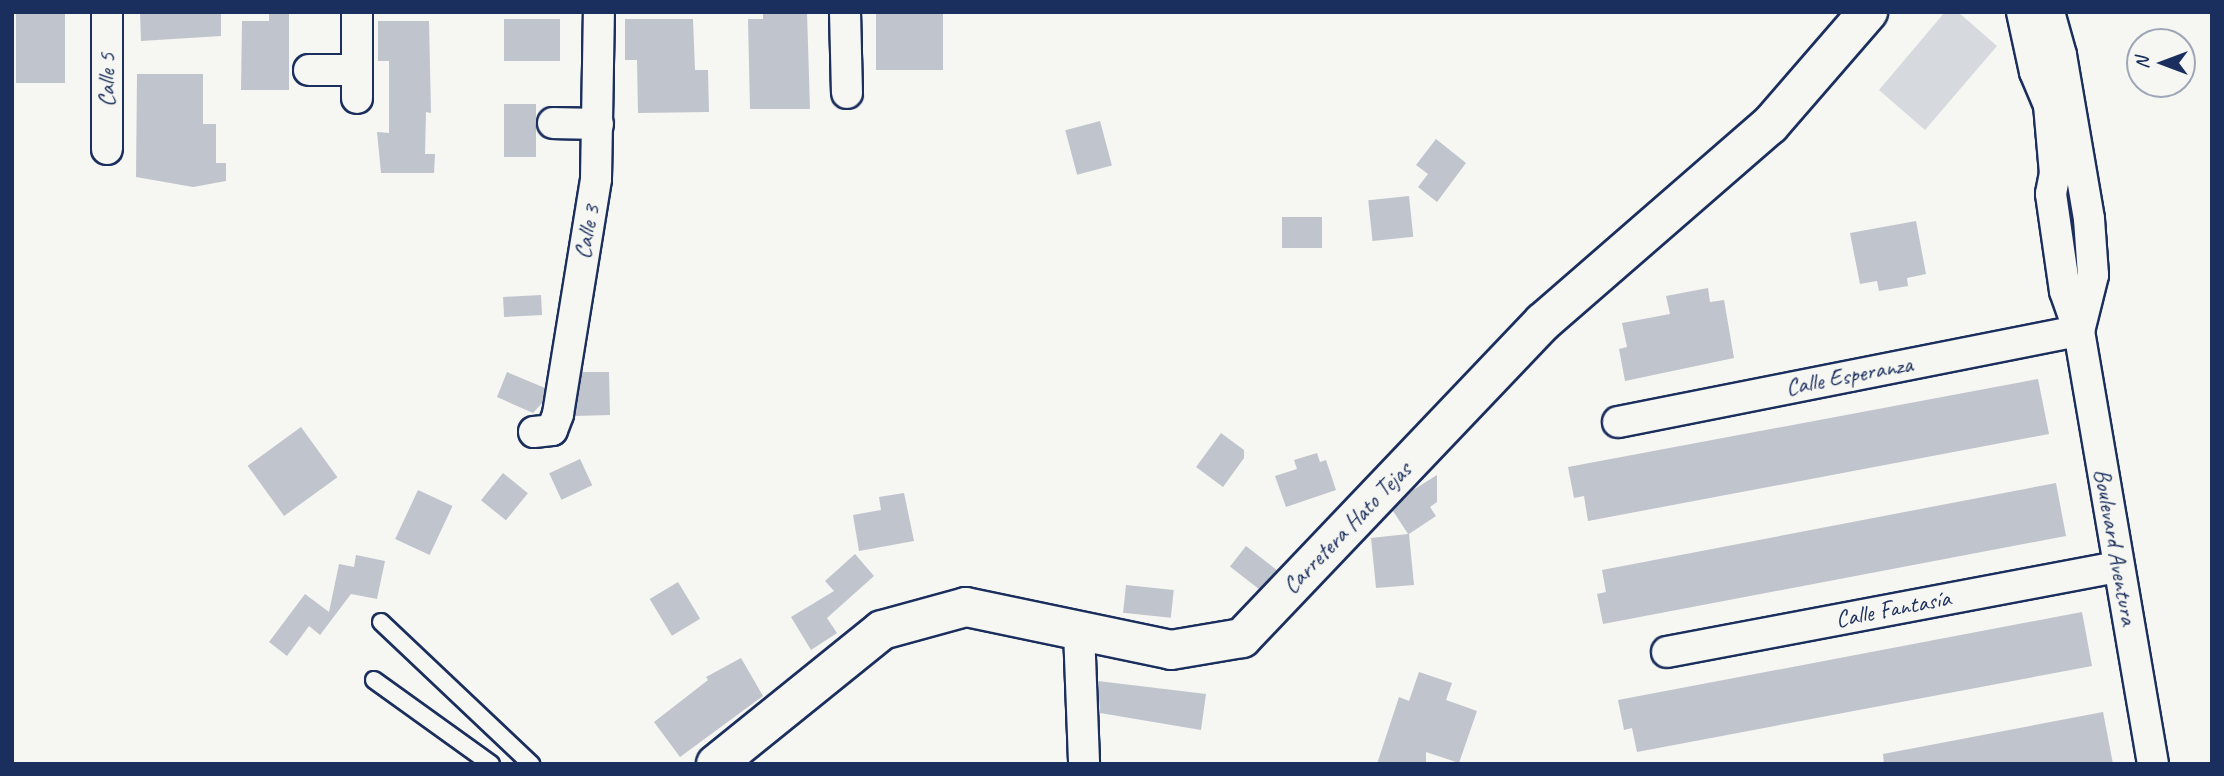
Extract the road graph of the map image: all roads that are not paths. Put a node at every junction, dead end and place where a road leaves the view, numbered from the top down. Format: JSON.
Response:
{"nodes":[{"id":1,"x":107,"y":12,"type":"edge"},
{"id":2,"x":357,"y":12,"type":"edge"},
{"id":3,"x":599,"y":12,"type":"edge"},
{"id":4,"x":845,"y":12,"type":"edge"},
{"id":5,"x":1868,"y":12,"type":"edge"},
{"id":6,"x":2022,"y":12,"type":"edge"},
{"id":7,"x":2049,"y":12,"type":"edge"},
{"id":8,"x":2043,"y":62,"type":"junction"},
{"id":9,"x":309,"y":70,"type":"dead end"},
{"id":10,"x":847,"y":93,"type":"dead end"},
{"id":11,"x":553,"y":123,"type":"dead end"},
{"id":12,"x":598,"y":124,"type":"junction"},
{"id":13,"x":107,"y":149,"type":"dead end"},
{"id":14,"x":2079,"y":331,"type":"junction"},
{"id":15,"x":1618,"y":422,"type":"dead end"},
{"id":16,"x":534,"y":432,"type":"dead end"},
{"id":17,"x":2118,"y":567,"type":"junction"},
{"id":18,"x":381,"y":622,"type":"dead end"},
{"id":19,"x":1079,"y":631,"type":"junction"},
{"id":20,"x":1667,"y":652,"type":"dead end"},
{"id":21,"x":374,"y":680,"type":"dead end"},
{"id":22,"x":491,"y":764,"type":"edge"},
{"id":23,"x":531,"y":764,"type":"edge"},
{"id":24,"x":716,"y":764,"type":"edge"},
{"id":25,"x":1084,"y":764,"type":"edge"},
{"id":26,"x":2152,"y":764,"type":"edge"}],
"edges":[{"from":1,"to":13,"type":"street","name":"Calle 5"},
{"from":2,"to":9,"type":"street"},
{"from":3,"to":12,"type":"street","name":"Calle 3"},
{"from":4,"to":10,"type":"street"},
{"from":5,"to":19,"type":"street","name":"Carretera Hato Tejas"},
{"from":6,"to":8,"type":"street","name":"Boulevard Aventura"},
{"from":7,"to":8,"type":"street","name":"Boulevard Aventura"},
{"from":8,"to":14,"type":"street","name":"Boulevard Aventura"},
{"from":8,"to":14,"type":"street","name":"Boulevard Aventura"},
{"from":11,"to":12,"type":"street"},
{"from":12,"to":16,"type":"street","name":"Calle 3"},
{"from":14,"to":15,"type":"street","name":"Calle Esperanza"},
{"from":14,"to":17,"type":"street","name":"Boulevard Aventura"},
{"from":17,"to":20,"type":"street","name":"Calle Fantasía"},
{"from":17,"to":26,"type":"street","name":"Boulevard Aventura"},
{"from":18,"to":23,"type":"lane"},
{"from":19,"to":24,"type":"street","name":"Carretera Hato Tejas"},
{"from":19,"to":25,"type":"street"},
{"from":21,"to":22,"type":"lane"}]}
